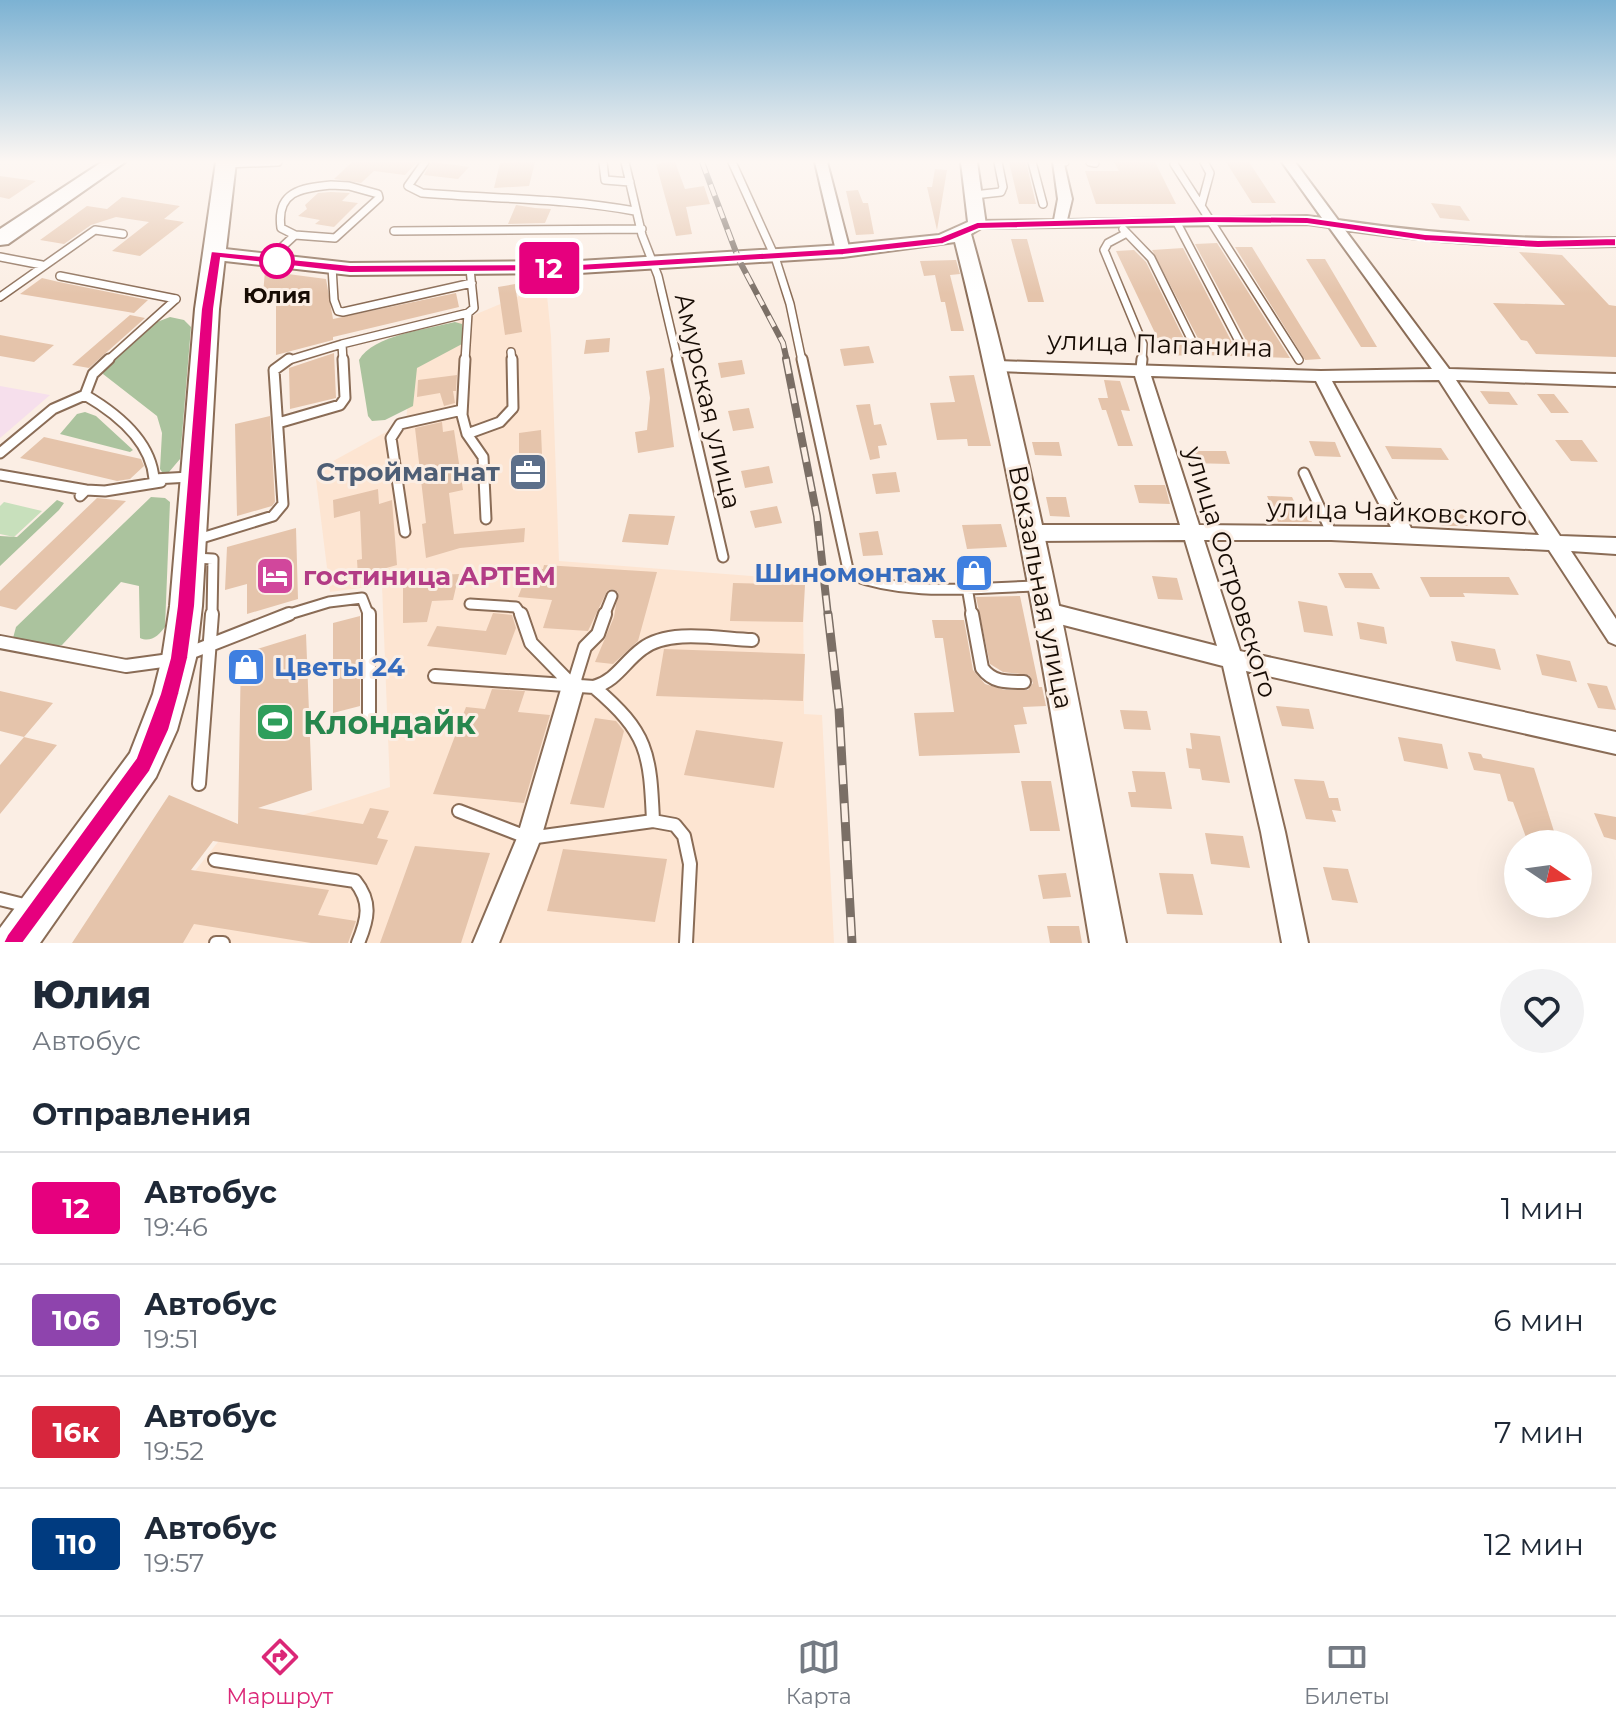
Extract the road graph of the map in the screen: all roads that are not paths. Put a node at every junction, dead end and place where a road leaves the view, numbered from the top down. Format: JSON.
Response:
{"nodes":[{"id":1,"x":45,"y":206,"type":"edge"},
{"id":2,"x":223,"y":206,"type":"edge"},
{"id":3,"x":281,"y":206,"type":"edge"},
{"id":4,"x":370,"y":206,"type":"edge"},
{"id":5,"x":608,"y":206,"type":"edge"},
{"id":6,"x":634,"y":206,"type":"edge"},
{"id":7,"x":752,"y":206,"type":"edge"},
{"id":8,"x":832,"y":206,"type":"edge"},
{"id":9,"x":973,"y":206,"type":"edge"},
{"id":10,"x":1064,"y":206,"type":"edge"},
{"id":11,"x":1201,"y":206,"type":"edge"},
{"id":12,"x":1321,"y":206,"type":"edge"},
{"id":13,"x":635,"y":211,"type":"junction"},
{"id":14,"x":1210,"y":220,"type":"junction"},
{"id":15,"x":1176,"y":221,"type":"junction"},
{"id":16,"x":1060,"y":223,"type":"junction"},
{"id":17,"x":1334,"y":223,"type":"junction"},
{"id":18,"x":1123,"y":227,"type":"junction"},
{"id":19,"x":642,"y":229,"type":"junction"},
{"id":20,"x":7,"y":230,"type":"edge"},
{"id":21,"x":970,"y":230,"type":"junction"},
{"id":22,"x":394,"y":231,"type":"dead end"},
{"id":23,"x":123,"y":234,"type":"dead end"},
{"id":24,"x":295,"y":235,"type":"junction"},
{"id":25,"x":1616,"y":242,"type":"edge"},
{"id":26,"x":843,"y":251,"type":"junction"},
{"id":27,"x":216,"y":254,"type":"junction"},
{"id":28,"x":0,"y":257,"type":"edge"},
{"id":29,"x":775,"y":257,"type":"junction"},
{"id":30,"x":268,"y":260,"type":"junction"},
{"id":31,"x":652,"y":264,"type":"junction"},
{"id":32,"x":42,"y":265,"type":"junction"},
{"id":33,"x":332,"y":267,"type":"junction"},
{"id":34,"x":60,"y":276,"type":"dead end"},
{"id":35,"x":471,"y":276,"type":"junction"},
{"id":36,"x":0,"y":297,"type":"edge"},
{"id":37,"x":468,"y":313,"type":"junction"},
{"id":38,"x":342,"y":344,"type":"junction"},
{"id":39,"x":1243,"y":349,"type":"dead end"},
{"id":40,"x":1197,"y":351,"type":"dead end"},
{"id":41,"x":511,"y":352,"type":"dead end"},
{"id":42,"x":1299,"y":360,"type":"dead end"},
{"id":43,"x":997,"y":366,"type":"junction"},
{"id":44,"x":1141,"y":369,"type":"junction"},
{"id":45,"x":1444,"y":374,"type":"junction"},
{"id":46,"x":1321,"y":376,"type":"junction"},
{"id":47,"x":1616,"y":380,"type":"edge"},
{"id":48,"x":85,"y":395,"type":"junction"},
{"id":49,"x":462,"y":410,"type":"junction"},
{"id":50,"x":278,"y":423,"type":"junction"},
{"id":51,"x":467,"y":434,"type":"junction"},
{"id":52,"x":0,"y":453,"type":"edge"},
{"id":53,"x":1304,"y":473,"type":"dead end"},
{"id":54,"x":0,"y":475,"type":"edge"},
{"id":55,"x":196,"y":476,"type":"junction"},
{"id":56,"x":486,"y":519,"type":"dead end"},
{"id":57,"x":405,"y":532,"type":"dead end"},
{"id":58,"x":1331,"y":532,"type":"junction"},
{"id":59,"x":1033,"y":533,"type":"junction"},
{"id":60,"x":1191,"y":534,"type":"junction"},
{"id":61,"x":1406,"y":537,"type":"junction"},
{"id":62,"x":1558,"y":543,"type":"junction"},
{"id":63,"x":1616,"y":546,"type":"edge"},
{"id":64,"x":191,"y":550,"type":"junction"},
{"id":65,"x":723,"y":557,"type":"dead end"},
{"id":66,"x":967,"y":587,"type":"junction"},
{"id":67,"x":612,"y":596,"type":"dead end"},
{"id":68,"x":1045,"y":599,"type":"junction"},
{"id":69,"x":470,"y":604,"type":"dead end"},
{"id":70,"x":1616,"y":636,"type":"edge"},
{"id":71,"x":752,"y":640,"type":"dead end"},
{"id":72,"x":0,"y":642,"type":"edge"},
{"id":73,"x":211,"y":642,"type":"junction"},
{"id":74,"x":179,"y":658,"type":"junction"},
{"id":75,"x":1232,"y":659,"type":"junction"},
{"id":76,"x":435,"y":676,"type":"dead end"},
{"id":77,"x":1024,"y":682,"type":"dead end"},
{"id":78,"x":584,"y":687,"type":"junction"},
{"id":79,"x":369,"y":719,"type":"dead end"},
{"id":80,"x":1616,"y":743,"type":"edge"},
{"id":81,"x":199,"y":784,"type":"dead end"},
{"id":82,"x":459,"y":811,"type":"dead end"},
{"id":83,"x":653,"y":821,"type":"junction"},
{"id":84,"x":529,"y":838,"type":"junction"},
{"id":85,"x":215,"y":860,"type":"dead end"},
{"id":86,"x":0,"y":899,"type":"edge"},
{"id":87,"x":40,"y":909,"type":"junction"},
{"id":88,"x":15,"y":943,"type":"edge"},
{"id":89,"x":216,"y":943,"type":"edge"},
{"id":90,"x":223,"y":943,"type":"edge"},
{"id":91,"x":358,"y":943,"type":"edge"},
{"id":92,"x":486,"y":943,"type":"edge"},
{"id":93,"x":686,"y":943,"type":"edge"},
{"id":94,"x":1108,"y":943,"type":"edge"},
{"id":95,"x":1295,"y":943,"type":"edge"}],
"edges":[{"from":1,"to":20,"type":"main road"},
{"from":2,"to":27,"type":"main road"},
{"from":3,"to":24,"type":"lane"},
{"from":4,"to":24,"type":"lane"},
{"from":5,"to":13,"type":"lane"},
{"from":6,"to":13,"type":"lane","name":"Амурская улица"},
{"from":7,"to":29,"type":"lane"},
{"from":8,"to":26,"type":"street"},
{"from":9,"to":21,"type":"main road","name":"Вокзальная улица"},
{"from":10,"to":16,"type":"street"},
{"from":11,"to":14,"type":"lane"},
{"from":12,"to":17,"type":"street"},
{"from":13,"to":19,"type":"lane","name":"Амурская улица"},
{"from":14,"to":15,"type":"street"},
{"from":14,"to":17,"type":"street"},
{"from":14,"to":42,"type":"lane"},
{"from":15,"to":18,"type":"street"},
{"from":15,"to":39,"type":"lane"},
{"from":16,"to":18,"type":"street"},
{"from":16,"to":21,"type":"street"},
{"from":17,"to":25,"type":"street"},
{"from":17,"to":45,"type":"street"},
{"from":18,"to":40,"type":"lane"},
{"from":18,"to":44,"type":"lane","name":"улица Островского"},
{"from":19,"to":22,"type":"lane"},
{"from":19,"to":31,"type":"lane","name":"Амурская улица"},
{"from":21,"to":26,"type":"main road"},
{"from":21,"to":43,"type":"main road","name":"Вокзальная улица"},
{"from":23,"to":32,"type":"lane"},
{"from":24,"to":30,"type":"lane"},
{"from":26,"to":29,"type":"main road"},
{"from":27,"to":30,"type":"main road"},
{"from":27,"to":55,"type":"main road"},
{"from":28,"to":32,"type":"lane"},
{"from":29,"to":31,"type":"main road"},
{"from":29,"to":66,"type":"lane"},
{"from":30,"to":33,"type":"main road"},
{"from":31,"to":35,"type":"main road"},
{"from":31,"to":65,"type":"lane","name":"Амурская улица"},
{"from":32,"to":36,"type":"lane"},
{"from":33,"to":35,"type":"main road"},
{"from":33,"to":35,"type":"lane"},
{"from":34,"to":48,"type":"lane"},
{"from":35,"to":37,"type":"lane"},
{"from":37,"to":38,"type":"lane"},
{"from":37,"to":49,"type":"lane"},
{"from":38,"to":50,"type":"lane"},
{"from":38,"to":50,"type":"lane"},
{"from":41,"to":51,"type":"lane"},
{"from":43,"to":44,"type":"street","name":"улица Папанина"},
{"from":43,"to":59,"type":"main road","name":"Вокзальная улица"},
{"from":44,"to":46,"type":"street","name":"улица Папанина"},
{"from":44,"to":60,"type":"street","name":"улица Островского"},
{"from":45,"to":46,"type":"street","name":"улица Папанина"},
{"from":45,"to":47,"type":"street","name":"улица Папанина"},
{"from":45,"to":62,"type":"street"},
{"from":46,"to":61,"type":"street"},
{"from":48,"to":52,"type":"lane"},
{"from":48,"to":55,"type":"lane"},
{"from":49,"to":51,"type":"lane"},
{"from":49,"to":57,"type":"lane"},
{"from":50,"to":64,"type":"lane"},
{"from":51,"to":56,"type":"lane"},
{"from":53,"to":58,"type":"lane"},
{"from":54,"to":55,"type":"lane"},
{"from":55,"to":64,"type":"main road"},
{"from":58,"to":60,"type":"street","name":"улица Чайковского"},
{"from":58,"to":61,"type":"street","name":"улица Чайковского"},
{"from":59,"to":60,"type":"street","name":"улица Чайковского"},
{"from":59,"to":68,"type":"main road","name":"Вокзальная улица"},
{"from":60,"to":75,"type":"street","name":"улица Островского"},
{"from":61,"to":62,"type":"street","name":"улица Чайковского"},
{"from":62,"to":63,"type":"street","name":"улица Чайковского"},
{"from":62,"to":70,"type":"street"},
{"from":64,"to":73,"type":"lane"},
{"from":64,"to":74,"type":"main road"},
{"from":66,"to":68,"type":"lane"},
{"from":66,"to":77,"type":"lane"},
{"from":67,"to":78,"type":"lane"},
{"from":68,"to":75,"type":"street"},
{"from":68,"to":94,"type":"main road","name":"Вокзальная улица"},
{"from":69,"to":78,"type":"lane"},
{"from":71,"to":78,"type":"lane"},
{"from":72,"to":74,"type":"lane"},
{"from":73,"to":74,"type":"lane"},
{"from":73,"to":79,"type":"lane"},
{"from":73,"to":81,"type":"lane"},
{"from":74,"to":87,"type":"main road"},
{"from":75,"to":80,"type":"street"},
{"from":75,"to":95,"type":"street","name":"улица Островского"},
{"from":76,"to":78,"type":"lane"},
{"from":78,"to":83,"type":"lane"},
{"from":78,"to":84,"type":"street"},
{"from":82,"to":84,"type":"lane"},
{"from":83,"to":84,"type":"lane"},
{"from":83,"to":93,"type":"lane"},
{"from":84,"to":92,"type":"street"},
{"from":85,"to":91,"type":"lane"},
{"from":86,"to":87,"type":"lane"},
{"from":87,"to":88,"type":"main road"},
{"from":89,"to":90,"type":"lane"}]}
